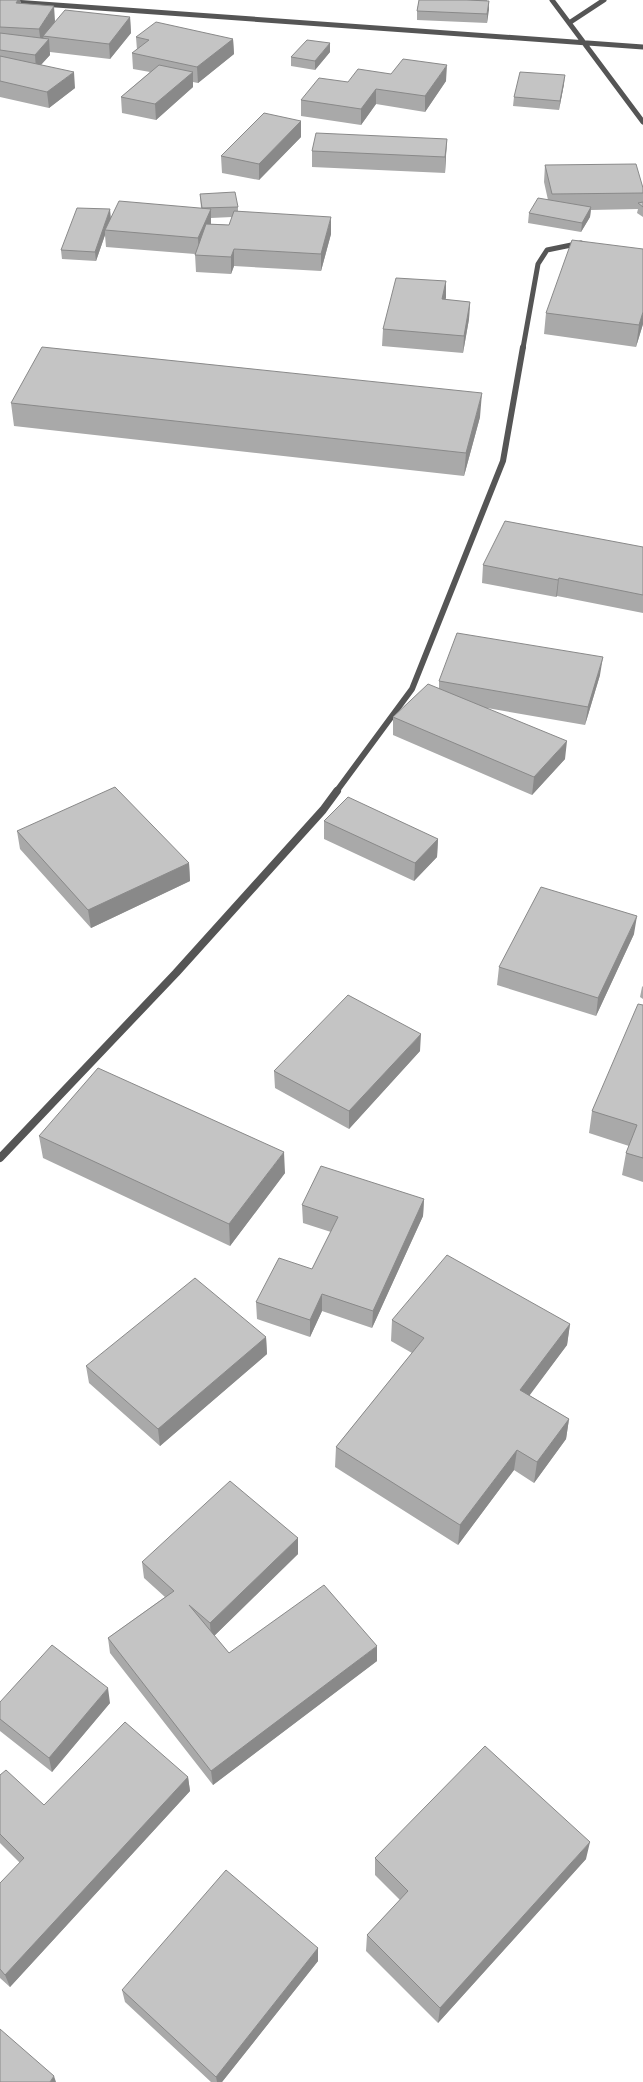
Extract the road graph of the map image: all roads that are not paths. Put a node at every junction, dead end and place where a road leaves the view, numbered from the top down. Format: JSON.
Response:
{"nodes":[{"id":1,"x":552,"y":0,"type":"edge"},
{"id":2,"x":604,"y":0,"type":"edge"},
{"id":3,"x":0,"y":1,"type":"edge"},
{"id":4,"x":569,"y":23,"type":"junction"},
{"id":5,"x":585,"y":43,"type":"junction"},
{"id":6,"x":643,"y":47,"type":"edge"},
{"id":7,"x":643,"y":122,"type":"edge"},
{"id":8,"x":586,"y":243,"type":"edge"},
{"id":9,"x":0,"y":1158,"type":"edge"}],
"edges":[{"from":1,"to":4,"type":"street"},
{"from":2,"to":4,"type":"street"},
{"from":3,"to":5,"type":"street"},
{"from":4,"to":5,"type":"street"},
{"from":5,"to":6,"type":"street"},
{"from":5,"to":7,"type":"street"},
{"from":8,"to":9,"type":"street"}]}
